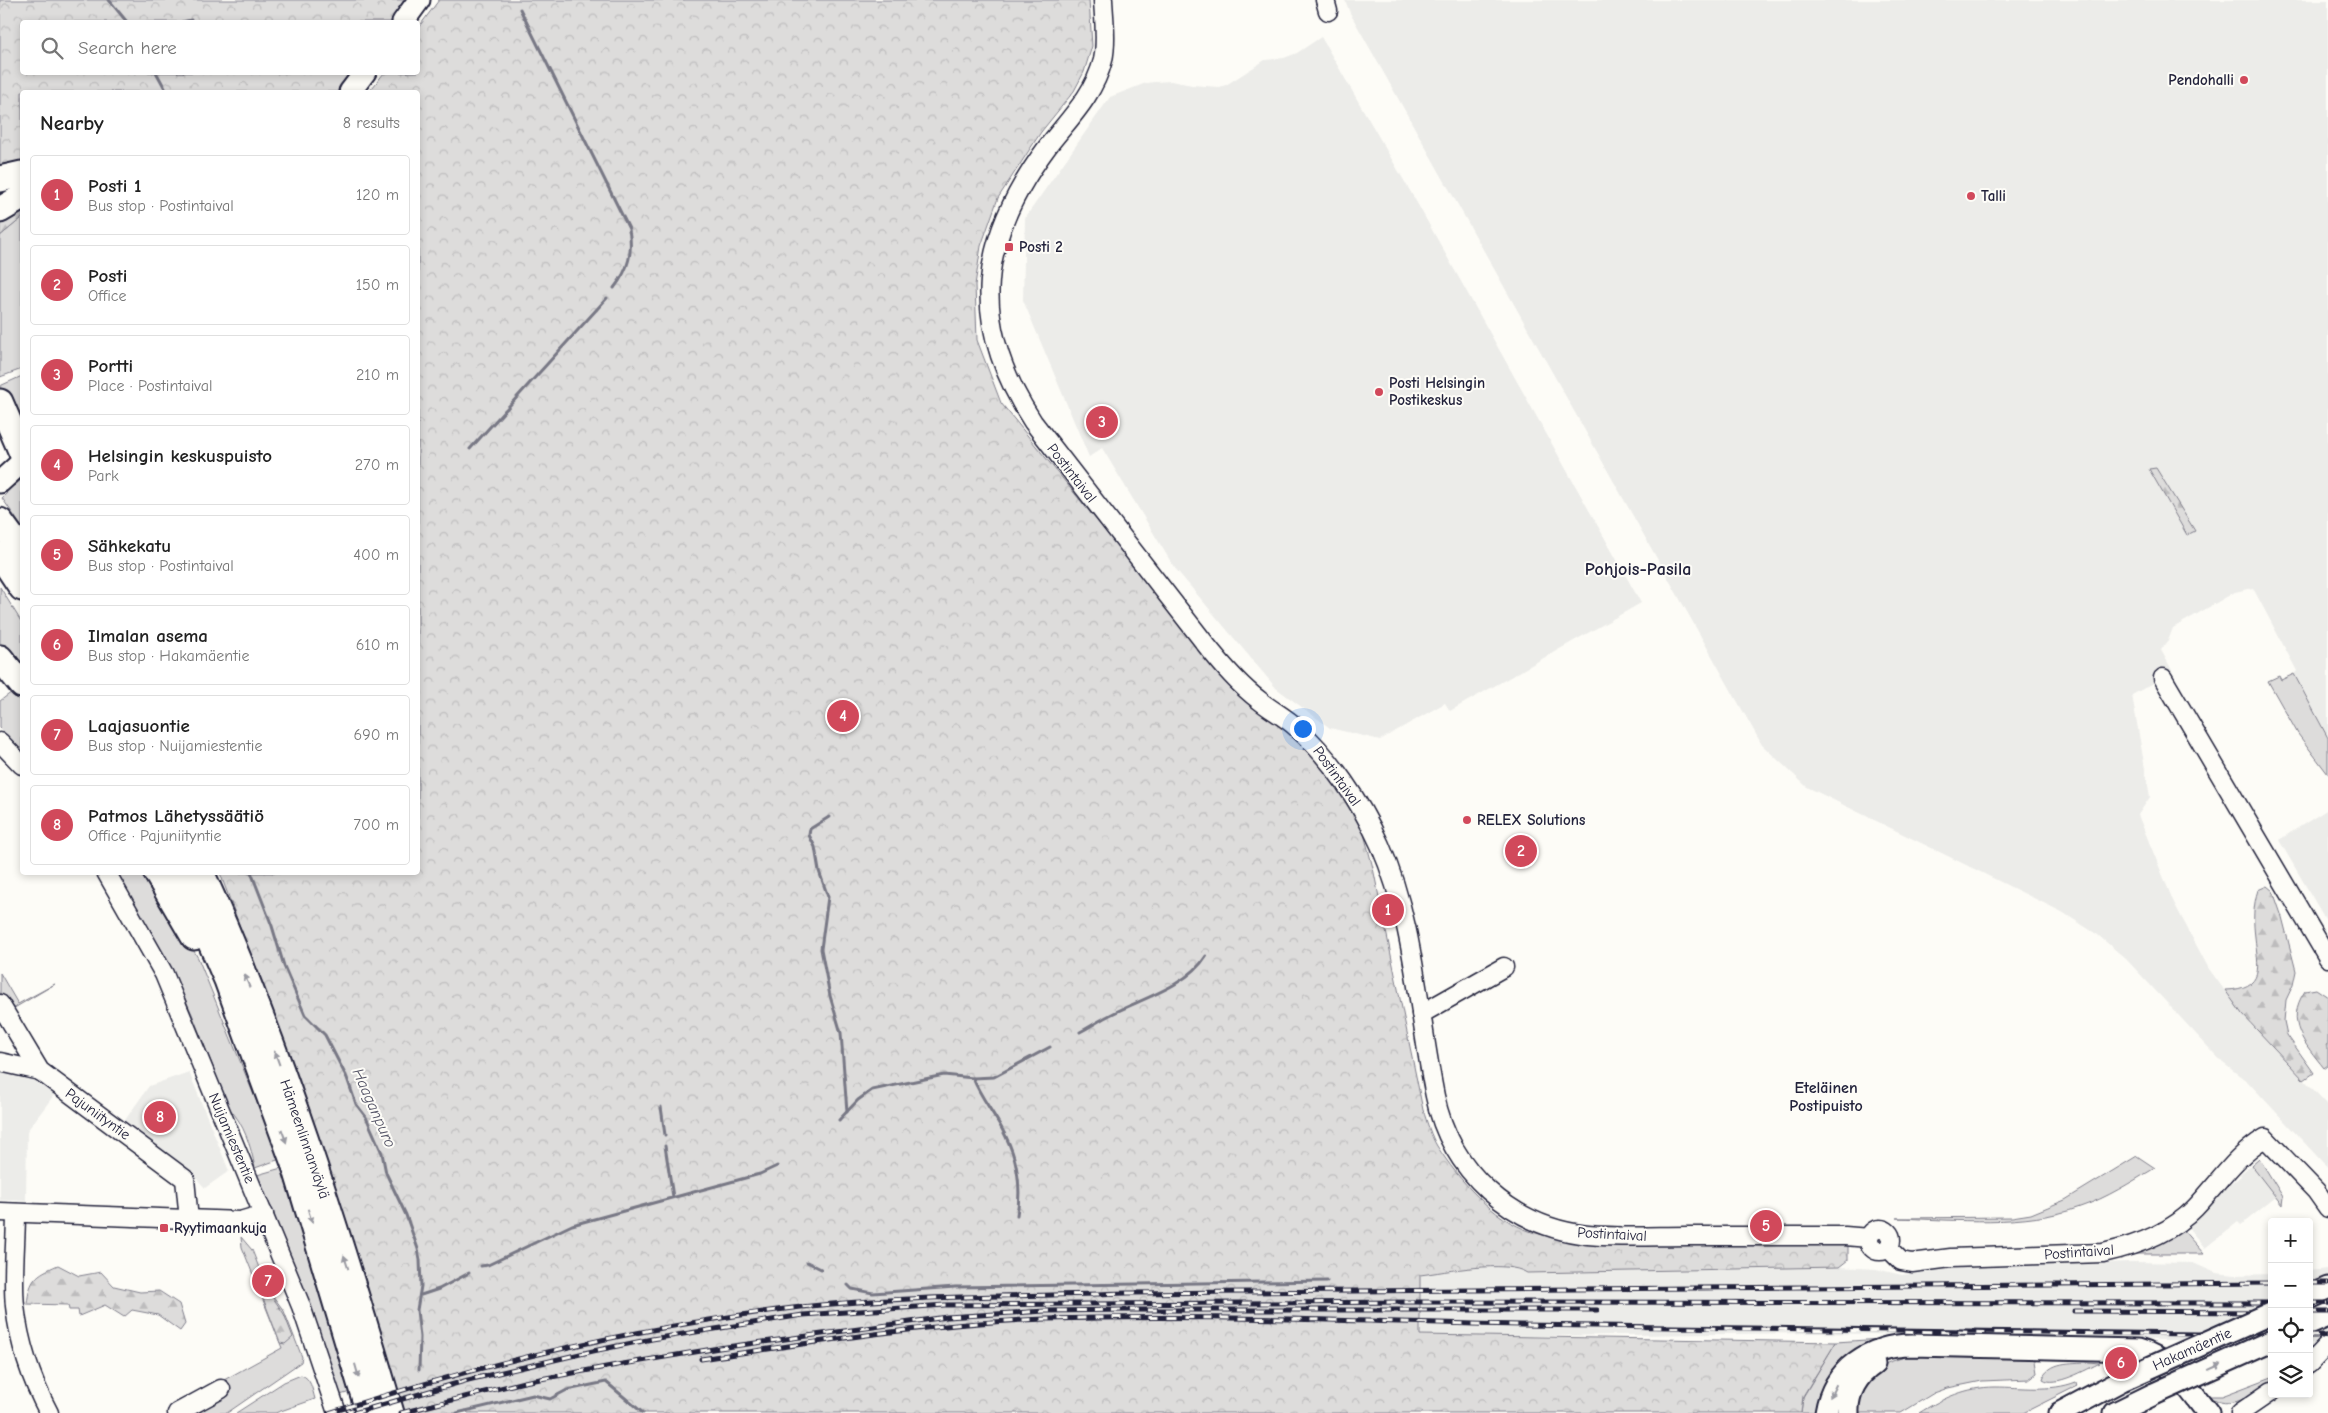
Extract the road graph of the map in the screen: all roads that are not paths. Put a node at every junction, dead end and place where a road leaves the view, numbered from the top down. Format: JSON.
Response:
{"nodes":[{"id":1,"x":419,"y":0,"type":"edge"},
{"id":2,"x":1102,"y":0,"type":"edge"},
{"id":3,"x":404,"y":20,"type":"edge"},
{"id":4,"x":363,"y":75,"type":"edge"},
{"id":5,"x":352,"y":90,"type":"edge"},
{"id":6,"x":20,"y":174,"type":"edge"},
{"id":7,"x":0,"y":179,"type":"edge"},
{"id":8,"x":20,"y":198,"type":"edge"},
{"id":9,"x":0,"y":210,"type":"edge"},
{"id":10,"x":0,"y":402,"type":"edge"},
{"id":11,"x":20,"y":448,"type":"edge"},
{"id":12,"x":20,"y":464,"type":"edge"},
{"id":13,"x":0,"y":482,"type":"edge"},
{"id":14,"x":0,"y":521,"type":"edge"},
{"id":15,"x":20,"y":548,"type":"edge"},
{"id":16,"x":0,"y":555,"type":"edge"},
{"id":17,"x":20,"y":585,"type":"edge"},
{"id":18,"x":0,"y":658,"type":"edge"},
{"id":19,"x":2163,"y":678,"type":"dead end"},
{"id":20,"x":20,"y":683,"type":"edge"},
{"id":21,"x":0,"y":742,"type":"edge"},
{"id":22,"x":20,"y":762,"type":"edge"},
{"id":23,"x":108,"y":875,"type":"edge"},
{"id":24,"x":158,"y":875,"type":"edge"},
{"id":25,"x":181,"y":875,"type":"edge"},
{"id":26,"x":202,"y":875,"type":"edge"},
{"id":27,"x":209,"y":875,"type":"edge"},
{"id":28,"x":219,"y":912,"type":"junction"},
{"id":29,"x":2328,"y":958,"type":"edge"},
{"id":30,"x":1504,"y":968,"type":"dead end"},
{"id":31,"x":0,"y":1004,"type":"edge"},
{"id":32,"x":1421,"y":1014,"type":"junction"},
{"id":33,"x":244,"y":1026,"type":"junction"},
{"id":34,"x":0,"y":1062,"type":"edge"},
{"id":35,"x":40,"y":1071,"type":"junction"},
{"id":36,"x":2328,"y":1208,"type":"edge"},
{"id":37,"x":8,"y":1213,"type":"edge"},
{"id":38,"x":264,"y":1214,"type":"junction"},
{"id":39,"x":189,"y":1220,"type":"junction"},
{"id":40,"x":2328,"y":1288,"type":"edge"},
{"id":41,"x":2313,"y":1294,"type":"edge"},
{"id":42,"x":2268,"y":1315,"type":"edge"},
{"id":43,"x":2328,"y":1316,"type":"edge"},
{"id":44,"x":2313,"y":1322,"type":"edge"},
{"id":45,"x":2268,"y":1343,"type":"edge"},
{"id":46,"x":2328,"y":1344,"type":"edge"},
{"id":47,"x":1933,"y":1346,"type":"junction"},
{"id":48,"x":2313,"y":1360,"type":"edge"},
{"id":49,"x":221,"y":1389,"type":"dead end"},
{"id":50,"x":2268,"y":1394,"type":"edge"},
{"id":51,"x":49,"y":1413,"type":"edge"},
{"id":52,"x":177,"y":1413,"type":"edge"},
{"id":53,"x":337,"y":1413,"type":"edge"},
{"id":54,"x":369,"y":1413,"type":"edge"},
{"id":55,"x":391,"y":1413,"type":"edge"},
{"id":56,"x":1826,"y":1413,"type":"edge"},
{"id":57,"x":1848,"y":1413,"type":"edge"},
{"id":58,"x":2060,"y":1413,"type":"edge"},
{"id":59,"x":2115,"y":1413,"type":"edge"},
{"id":60,"x":2208,"y":1413,"type":"edge"},
{"id":61,"x":2240,"y":1413,"type":"edge"}],
"edges":[{"from":1,"to":3,"type":"main road"},
{"from":2,"to":32,"type":"street","name":"Postintaival"},
{"from":4,"to":5,"type":"main road"},
{"from":6,"to":7,"type":"highway"},
{"from":8,"to":9,"type":"highway"},
{"from":10,"to":11,"type":"highway"},
{"from":12,"to":13,"type":"main road"},
{"from":14,"to":15,"type":"highway"},
{"from":16,"to":17,"type":"highway"},
{"from":18,"to":20,"type":"highway"},
{"from":19,"to":29,"type":"street"},
{"from":21,"to":22,"type":"street"},
{"from":23,"to":38,"type":"street","name":"Nuijamiestentie"},
{"from":24,"to":33,"type":"highway"},
{"from":25,"to":33,"type":"highway","name":"Hämeenlinnanväylä"},
{"from":26,"to":28,"type":"highway","name":"Hämeenlinnanväylä"},
{"from":27,"to":28,"type":"highway"},
{"from":55,"to":28,"type":"highway","name":"Hämeenlinnanväylä","one_way":true},
{"from":30,"to":32,"type":"street"},
{"from":31,"to":35,"type":"street","name":"Pajuniityntie"},
{"from":32,"to":36,"type":"street","name":"Postintaival"},
{"from":33,"to":54,"type":"highway","name":"Hämeenlinnanväylä","one_way":true},
{"from":34,"to":35,"type":"street"},
{"from":35,"to":39,"type":"street","name":"Pajuniityntie"},
{"from":37,"to":39,"type":"street"},
{"from":37,"to":51,"type":"street"},
{"from":38,"to":39,"type":"street"},
{"from":38,"to":53,"type":"street","name":"Nuijamiestentie"},
{"from":40,"to":41,"type":"main road"},
{"from":42,"to":58,"type":"main road","name":"Hakamäentie","bridge":true},
{"from":43,"to":44,"type":"main road"},
{"from":59,"to":45,"type":"main road","name":"Hakamäentie","one_way":true,"bridge":true},
{"from":46,"to":48,"type":"street"},
{"from":47,"to":56,"type":"main road","one_way":true},
{"from":47,"to":57,"type":"main road"},
{"from":47,"to":60,"type":"main road"},
{"from":49,"to":52,"type":"street"},
{"from":50,"to":61,"type":"street"}]}
